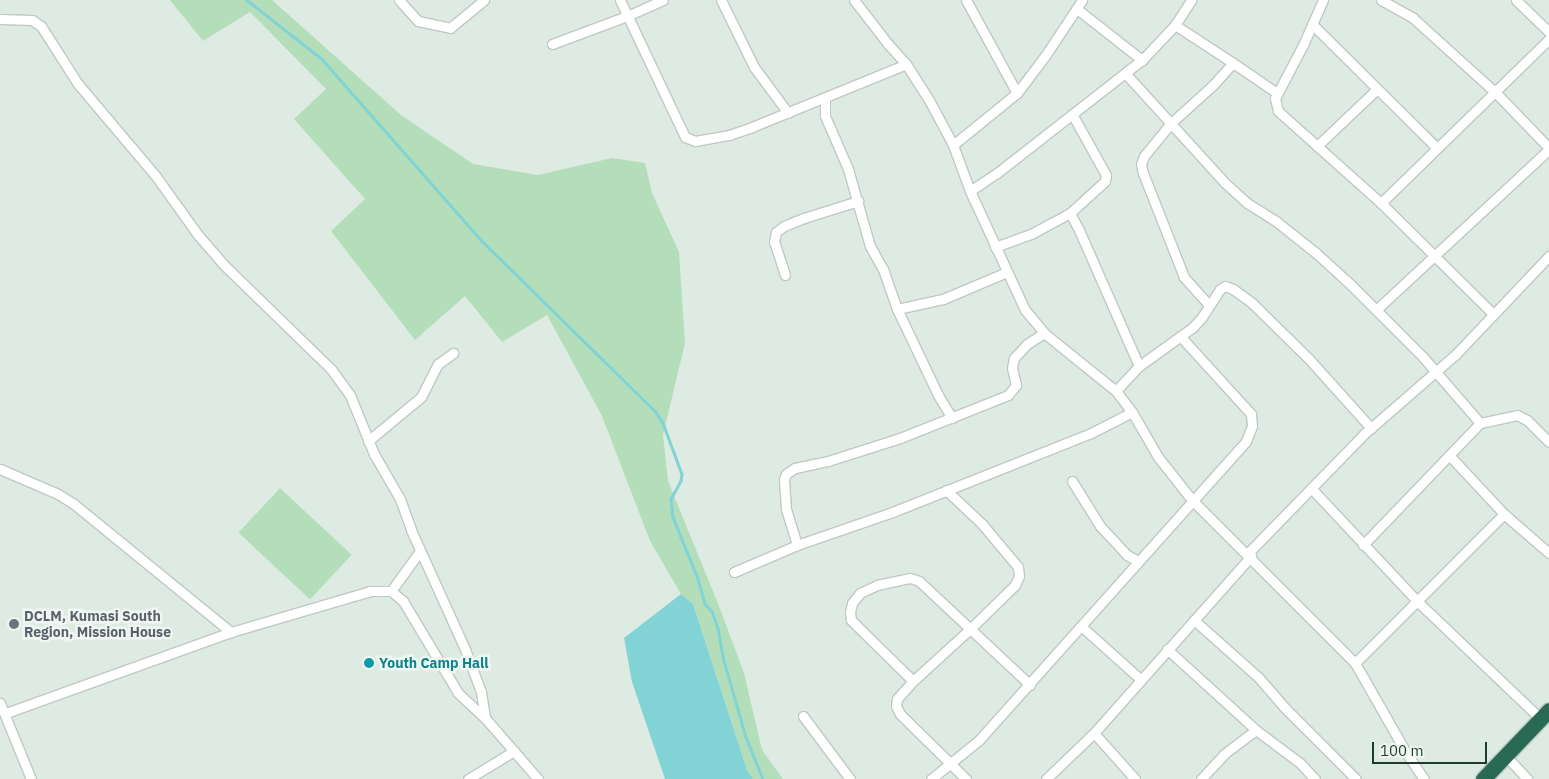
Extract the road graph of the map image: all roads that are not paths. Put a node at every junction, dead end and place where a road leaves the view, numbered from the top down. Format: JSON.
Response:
{"nodes":[{"id":1,"x":399,"y":0,"type":"edge"},
{"id":2,"x":484,"y":0,"type":"edge"},
{"id":3,"x":620,"y":0,"type":"edge"},
{"id":4,"x":663,"y":0,"type":"edge"},
{"id":5,"x":721,"y":0,"type":"edge"},
{"id":6,"x":854,"y":0,"type":"edge"},
{"id":7,"x":966,"y":0,"type":"edge"},
{"id":8,"x":1082,"y":0,"type":"edge"},
{"id":9,"x":1191,"y":0,"type":"edge"},
{"id":10,"x":1323,"y":0,"type":"edge"},
{"id":11,"x":1381,"y":0,"type":"edge"},
{"id":12,"x":1516,"y":0,"type":"edge"},
{"id":13,"x":1077,"y":9,"type":"junction"},
{"id":14,"x":627,"y":16,"type":"junction"},
{"id":15,"x":0,"y":19,"type":"edge"},
{"id":16,"x":1312,"y":24,"type":"junction"},
{"id":17,"x":1175,"y":25,"type":"junction"},
{"id":18,"x":1549,"y":32,"type":"edge"},
{"id":19,"x":1549,"y":39,"type":"edge"},
{"id":20,"x":552,"y":44,"type":"dead end"},
{"id":21,"x":1142,"y":60,"type":"junction"},
{"id":22,"x":1233,"y":63,"type":"junction"},
{"id":23,"x":906,"y":64,"type":"junction"},
{"id":24,"x":1125,"y":73,"type":"junction"},
{"id":25,"x":1376,"y":90,"type":"junction"},
{"id":26,"x":1495,"y":92,"type":"junction"},
{"id":27,"x":1016,"y":93,"type":"junction"},
{"id":28,"x":1278,"y":93,"type":"junction"},
{"id":29,"x":825,"y":98,"type":"junction"},
{"id":30,"x":808,"y":106,"type":"junction"},
{"id":31,"x":788,"y":113,"type":"junction"},
{"id":32,"x":1072,"y":114,"type":"junction"},
{"id":33,"x":825,"y":116,"type":"junction"},
{"id":34,"x":1171,"y":123,"type":"junction"},
{"id":35,"x":953,"y":145,"type":"junction"},
{"id":36,"x":1317,"y":146,"type":"junction"},
{"id":37,"x":1437,"y":148,"type":"junction"},
{"id":38,"x":1549,"y":148,"type":"edge"},
{"id":39,"x":970,"y":191,"type":"junction"},
{"id":40,"x":858,"y":201,"type":"junction"},
{"id":41,"x":1381,"y":203,"type":"junction"},
{"id":42,"x":1070,"y":213,"type":"junction"},
{"id":43,"x":995,"y":247,"type":"junction"},
{"id":44,"x":1434,"y":256,"type":"junction"},
{"id":45,"x":1548,"y":258,"type":"edge"},
{"id":46,"x":1007,"y":272,"type":"junction"},
{"id":47,"x":785,"y":275,"type":"dead end"},
{"id":48,"x":1209,"y":305,"type":"junction"},
{"id":49,"x":897,"y":309,"type":"junction"},
{"id":50,"x":1376,"y":310,"type":"junction"},
{"id":51,"x":1492,"y":314,"type":"junction"},
{"id":52,"x":1044,"y":332,"type":"junction"},
{"id":53,"x":1180,"y":336,"type":"junction"},
{"id":54,"x":453,"y":353,"type":"dead end"},
{"id":55,"x":1139,"y":366,"type":"junction"},
{"id":56,"x":1437,"y":371,"type":"junction"},
{"id":57,"x":1116,"y":391,"type":"junction"},
{"id":58,"x":1132,"y":412,"type":"junction"},
{"id":59,"x":952,"y":418,"type":"junction"},
{"id":60,"x":1480,"y":423,"type":"junction"},
{"id":61,"x":1370,"y":428,"type":"junction"},
{"id":62,"x":368,"y":441,"type":"junction"},
{"id":63,"x":1549,"y":442,"type":"edge"},
{"id":64,"x":1450,"y":456,"type":"junction"},
{"id":65,"x":0,"y":469,"type":"edge"},
{"id":66,"x":1072,"y":482,"type":"dead end"},
{"id":67,"x":1311,"y":488,"type":"junction"},
{"id":68,"x":946,"y":490,"type":"junction"},
{"id":69,"x":1192,"y":500,"type":"junction"},
{"id":70,"x":1504,"y":514,"type":"junction"},
{"id":71,"x":797,"y":545,"type":"junction"},
{"id":72,"x":1363,"y":545,"type":"junction"},
{"id":73,"x":420,"y":551,"type":"junction"},
{"id":74,"x":1549,"y":553,"type":"edge"},
{"id":75,"x":1249,"y":554,"type":"junction"},
{"id":76,"x":1138,"y":561,"type":"junction"},
{"id":77,"x":734,"y":572,"type":"dead end"},
{"id":78,"x":391,"y":591,"type":"junction"},
{"id":79,"x":1418,"y":602,"type":"junction"},
{"id":80,"x":1194,"y":620,"type":"junction"},
{"id":81,"x":1081,"y":626,"type":"junction"},
{"id":82,"x":970,"y":629,"type":"junction"},
{"id":83,"x":231,"y":632,"type":"junction"},
{"id":84,"x":1167,"y":649,"type":"junction"},
{"id":85,"x":1355,"y":663,"type":"junction"},
{"id":86,"x":1140,"y":679,"type":"junction"},
{"id":87,"x":913,"y":681,"type":"junction"},
{"id":88,"x":1030,"y":685,"type":"junction"},
{"id":89,"x":0,"y":703,"type":"edge"},
{"id":90,"x":6,"y":712,"type":"junction"},
{"id":91,"x":1545,"y":714,"type":"edge"},
{"id":92,"x":803,"y":716,"type":"dead end"},
{"id":93,"x":485,"y":718,"type":"junction"},
{"id":94,"x":1256,"y":730,"type":"junction"},
{"id":95,"x":1094,"y":733,"type":"junction"},
{"id":96,"x":514,"y":751,"type":"junction"},
{"id":97,"x":1505,"y":754,"type":"junction"},
{"id":98,"x":950,"y":763,"type":"junction"},
{"id":99,"x":31,"y":779,"type":"edge"},
{"id":100,"x":468,"y":779,"type":"edge"},
{"id":101,"x":538,"y":779,"type":"edge"},
{"id":102,"x":850,"y":779,"type":"edge"},
{"id":103,"x":931,"y":779,"type":"edge"},
{"id":104,"x":966,"y":779,"type":"edge"},
{"id":105,"x":1046,"y":779,"type":"edge"},
{"id":106,"x":1135,"y":779,"type":"edge"},
{"id":107,"x":1201,"y":779,"type":"edge"},
{"id":108,"x":1315,"y":779,"type":"edge"},
{"id":109,"x":1356,"y":779,"type":"edge"},
{"id":110,"x":1424,"y":779,"type":"edge"},
{"id":111,"x":1483,"y":779,"type":"edge"},
{"id":112,"x":1527,"y":779,"type":"edge"}],
"edges":[{"from":1,"to":2,"type":"street"},
{"from":3,"to":14,"type":"street"},
{"from":4,"to":14,"type":"street"},
{"from":5,"to":31,"type":"street"},
{"from":6,"to":23,"type":"street"},
{"from":7,"to":27,"type":"street"},
{"from":8,"to":13,"type":"street"},
{"from":9,"to":17,"type":"street"},
{"from":10,"to":16,"type":"street"},
{"from":11,"to":26,"type":"street"},
{"from":12,"to":18,"type":"street"},
{"from":13,"to":21,"type":"street"},
{"from":13,"to":27,"type":"street"},
{"from":14,"to":20,"type":"street"},
{"from":14,"to":31,"type":"street"},
{"from":15,"to":62,"type":"street"},
{"from":16,"to":25,"type":"street"},
{"from":16,"to":28,"type":"street"},
{"from":17,"to":21,"type":"street"},
{"from":17,"to":22,"type":"street"},
{"from":19,"to":26,"type":"street"},
{"from":21,"to":24,"type":"street"},
{"from":22,"to":28,"type":"street"},
{"from":22,"to":34,"type":"street"},
{"from":23,"to":29,"type":"street"},
{"from":23,"to":35,"type":"street"},
{"from":24,"to":32,"type":"street"},
{"from":24,"to":34,"type":"street"},
{"from":25,"to":36,"type":"street"},
{"from":25,"to":37,"type":"street"},
{"from":26,"to":37,"type":"street"},
{"from":26,"to":38,"type":"street"},
{"from":27,"to":35,"type":"street"},
{"from":28,"to":36,"type":"street"},
{"from":29,"to":30,"type":"street"},
{"from":29,"to":33,"type":"street"},
{"from":30,"to":31,"type":"street"},
{"from":30,"to":33,"type":"street"},
{"from":32,"to":39,"type":"street"},
{"from":32,"to":42,"type":"street"},
{"from":33,"to":40,"type":"street"},
{"from":34,"to":48,"type":"street"},
{"from":34,"to":50,"type":"street"},
{"from":35,"to":39,"type":"street"},
{"from":36,"to":41,"type":"street"},
{"from":37,"to":41,"type":"street"},
{"from":38,"to":44,"type":"street"},
{"from":39,"to":43,"type":"street"},
{"from":40,"to":47,"type":"street"},
{"from":40,"to":49,"type":"street"},
{"from":41,"to":44,"type":"street"},
{"from":42,"to":43,"type":"street"},
{"from":42,"to":55,"type":"street"},
{"from":43,"to":46,"type":"street"},
{"from":44,"to":50,"type":"street"},
{"from":44,"to":51,"type":"street"},
{"from":45,"to":51,"type":"street"},
{"from":46,"to":49,"type":"street"},
{"from":46,"to":52,"type":"street"},
{"from":48,"to":53,"type":"street"},
{"from":48,"to":61,"type":"street"},
{"from":49,"to":59,"type":"street"},
{"from":50,"to":56,"type":"street"},
{"from":51,"to":56,"type":"street"},
{"from":52,"to":57,"type":"street"},
{"from":52,"to":59,"type":"street"},
{"from":53,"to":55,"type":"street"},
{"from":53,"to":69,"type":"street"},
{"from":54,"to":62,"type":"street"},
{"from":55,"to":57,"type":"street"},
{"from":56,"to":60,"type":"street"},
{"from":56,"to":61,"type":"street"},
{"from":57,"to":58,"type":"street"},
{"from":58,"to":68,"type":"street"},
{"from":58,"to":69,"type":"street"},
{"from":59,"to":71,"type":"street"},
{"from":60,"to":63,"type":"street"},
{"from":60,"to":64,"type":"street"},
{"from":61,"to":67,"type":"street"},
{"from":62,"to":73,"type":"street"},
{"from":64,"to":70,"type":"street"},
{"from":64,"to":72,"type":"street"},
{"from":65,"to":83,"type":"street"},
{"from":66,"to":76,"type":"street"},
{"from":67,"to":72,"type":"street"},
{"from":67,"to":75,"type":"street"},
{"from":68,"to":71,"type":"street"},
{"from":68,"to":82,"type":"street"},
{"from":69,"to":75,"type":"street"},
{"from":69,"to":76,"type":"street"},
{"from":70,"to":74,"type":"street"},
{"from":70,"to":79,"type":"street"},
{"from":71,"to":77,"type":"street"},
{"from":72,"to":79,"type":"street"},
{"from":73,"to":78,"type":"street"},
{"from":73,"to":93,"type":"street"},
{"from":75,"to":80,"type":"street"},
{"from":75,"to":85,"type":"street"},
{"from":76,"to":81,"type":"street"},
{"from":78,"to":83,"type":"street"},
{"from":78,"to":93,"type":"street"},
{"from":79,"to":85,"type":"street"},
{"from":79,"to":91,"type":"street"},
{"from":80,"to":84,"type":"street"},
{"from":80,"to":109,"type":"street"},
{"from":81,"to":86,"type":"street"},
{"from":81,"to":88,"type":"street"},
{"from":82,"to":87,"type":"street"},
{"from":82,"to":87,"type":"street"},
{"from":82,"to":88,"type":"street"},
{"from":83,"to":90,"type":"street"},
{"from":84,"to":86,"type":"street"},
{"from":84,"to":94,"type":"street"},
{"from":85,"to":110,"type":"street"},
{"from":86,"to":95,"type":"street"},
{"from":87,"to":98,"type":"street"},
{"from":88,"to":98,"type":"street"},
{"from":89,"to":90,"type":"street"},
{"from":90,"to":99,"type":"street"},
{"from":91,"to":97,"type":"highway"},
{"from":92,"to":102,"type":"street"},
{"from":93,"to":96,"type":"street"},
{"from":94,"to":107,"type":"street"},
{"from":94,"to":108,"type":"street"},
{"from":95,"to":105,"type":"street"},
{"from":95,"to":106,"type":"street"},
{"from":96,"to":100,"type":"street"},
{"from":96,"to":101,"type":"street"},
{"from":97,"to":111,"type":"highway"},
{"from":97,"to":112,"type":"street"},
{"from":98,"to":103,"type":"street"},
{"from":98,"to":104,"type":"street"}]}
